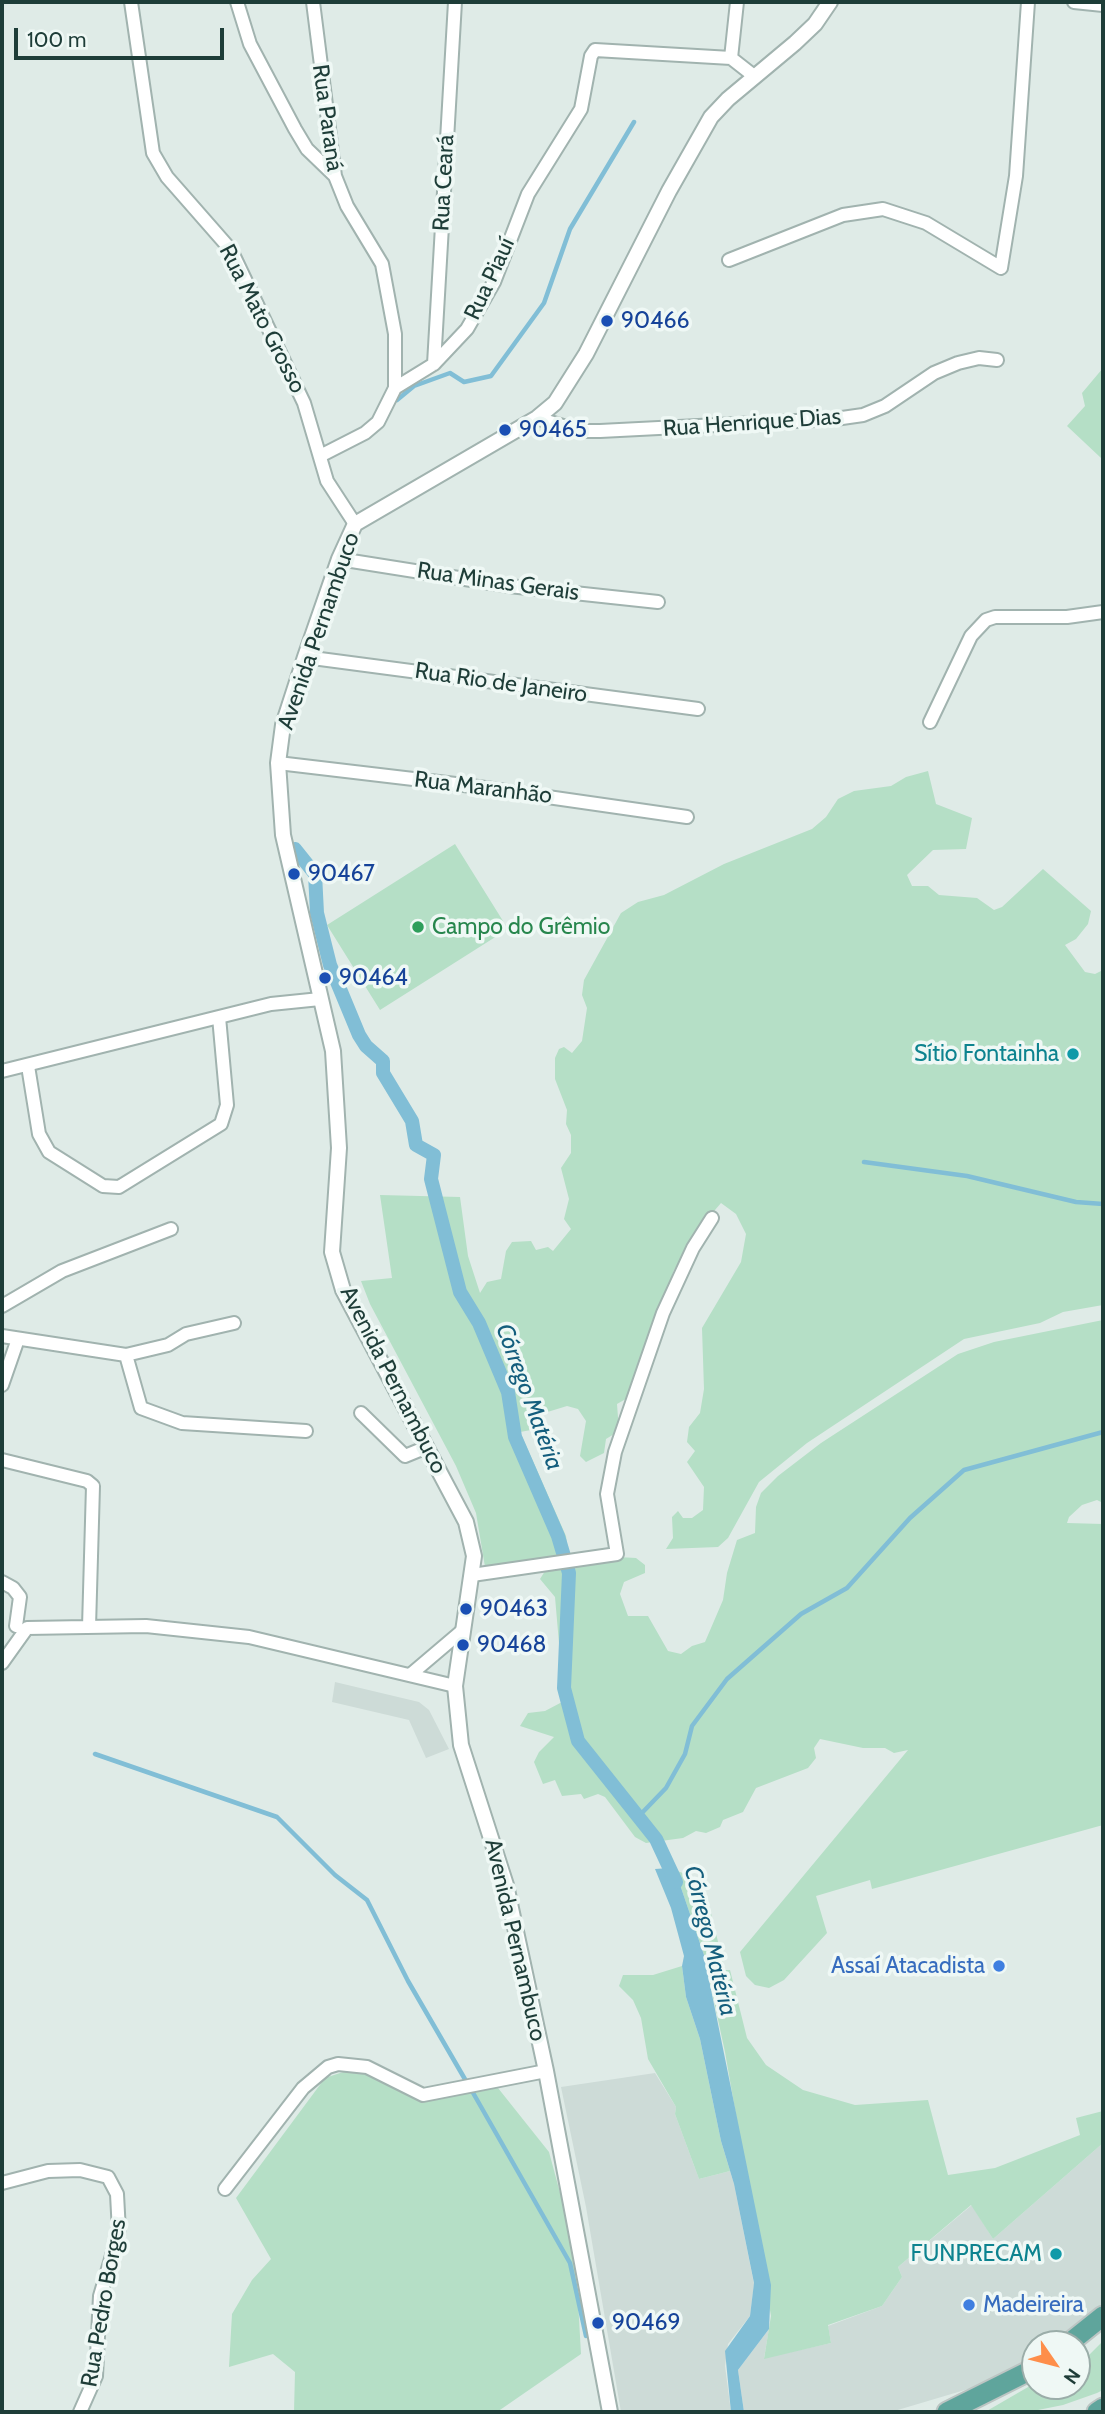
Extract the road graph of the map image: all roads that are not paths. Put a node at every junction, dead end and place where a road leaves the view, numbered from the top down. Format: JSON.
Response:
{"nodes":[{"id":1,"x":131,"y":2,"type":"edge"},
{"id":2,"x":237,"y":2,"type":"edge"},
{"id":3,"x":313,"y":2,"type":"edge"},
{"id":4,"x":455,"y":2,"type":"edge"},
{"id":5,"x":737,"y":2,"type":"edge"},
{"id":6,"x":830,"y":2,"type":"edge"},
{"id":7,"x":1028,"y":2,"type":"edge"},
{"id":8,"x":1074,"y":2,"type":"edge"},
{"id":9,"x":1103,"y":5,"type":"edge"},
{"id":10,"x":731,"y":58,"type":"junction"},
{"id":11,"x":754,"y":76,"type":"junction"},
{"id":12,"x":335,"y":176,"type":"junction"},
{"id":13,"x":729,"y":260,"type":"dead end"},
{"id":14,"x":997,"y":360,"type":"dead end"},
{"id":15,"x":434,"y":364,"type":"junction"},
{"id":16,"x":394,"y":388,"type":"junction"},
{"id":17,"x":537,"y":418,"type":"junction"},
{"id":18,"x":320,"y":456,"type":"junction"},
{"id":19,"x":355,"y":524,"type":"junction"},
{"id":20,"x":339,"y":559,"type":"junction"},
{"id":21,"x":658,"y":602,"type":"dead end"},
{"id":22,"x":1103,"y":612,"type":"edge"},
{"id":23,"x":305,"y":657,"type":"junction"},
{"id":24,"x":698,"y":709,"type":"dead end"},
{"id":25,"x":930,"y":722,"type":"dead end"},
{"id":26,"x":278,"y":763,"type":"junction"},
{"id":27,"x":687,"y":817,"type":"dead end"},
{"id":28,"x":320,"y":999,"type":"junction"},
{"id":29,"x":219,"y":1017,"type":"junction"},
{"id":30,"x":28,"y":1066,"type":"junction"},
{"id":31,"x":2,"y":1071,"type":"edge"},
{"id":32,"x":712,"y":1218,"type":"dead end"},
{"id":33,"x":171,"y":1229,"type":"dead end"},
{"id":34,"x":2,"y":1306,"type":"edge"},
{"id":35,"x":234,"y":1323,"type":"dead end"},
{"id":36,"x":2,"y":1336,"type":"edge"},
{"id":37,"x":18,"y":1339,"type":"junction"},
{"id":38,"x":126,"y":1355,"type":"junction"},
{"id":39,"x":2,"y":1385,"type":"edge"},
{"id":40,"x":361,"y":1413,"type":"dead end"},
{"id":41,"x":306,"y":1431,"type":"dead end"},
{"id":42,"x":427,"y":1447,"type":"junction"},
{"id":43,"x":2,"y":1460,"type":"edge"},
{"id":44,"x":471,"y":1575,"type":"junction"},
{"id":45,"x":2,"y":1582,"type":"edge"},
{"id":46,"x":2,"y":1623,"type":"edge"},
{"id":47,"x":22,"y":1627,"type":"junction"},
{"id":48,"x":89,"y":1627,"type":"junction"},
{"id":49,"x":463,"y":1630,"type":"junction"},
{"id":50,"x":2,"y":1663,"type":"edge"},
{"id":51,"x":410,"y":1675,"type":"junction"},
{"id":52,"x":455,"y":1686,"type":"junction"},
{"id":53,"x":546,"y":2071,"type":"junction"},
{"id":54,"x":2,"y":2183,"type":"edge"},
{"id":55,"x":225,"y":2189,"type":"dead end"},
{"id":56,"x":1103,"y":2316,"type":"edge"},
{"id":57,"x":1086,"y":2330,"type":"edge"},
{"id":58,"x":1021,"y":2375,"type":"edge"},
{"id":59,"x":1103,"y":2408,"type":"edge"},
{"id":60,"x":80,"y":2412,"type":"edge"},
{"id":61,"x":610,"y":2412,"type":"edge"},
{"id":62,"x":947,"y":2412,"type":"edge"},
{"id":63,"x":1097,"y":2412,"type":"edge"}],
"edges":[{"from":1,"to":18,"type":"street","name":"Rua Mato Grosso"},
{"from":2,"to":12,"type":"street"},
{"from":3,"to":12,"type":"street","name":"Rua Paraná"},
{"from":4,"to":15,"type":"street","name":"Rua Ceará"},
{"from":5,"to":10,"type":"street"},
{"from":6,"to":11,"type":"street","name":"Avenida Pernambuco"},
{"from":7,"to":13,"type":"street"},
{"from":8,"to":9,"type":"street"},
{"from":10,"to":11,"type":"street"},
{"from":10,"to":15,"type":"street","name":"Rua Piauí"},
{"from":11,"to":17,"type":"street","name":"Avenida Pernambuco"},
{"from":12,"to":16,"type":"street","name":"Rua Paraná"},
{"from":14,"to":17,"type":"street","name":"Rua Henrique Dias"},
{"from":15,"to":16,"type":"street","name":"Rua Piauí"},
{"from":16,"to":18,"type":"street"},
{"from":17,"to":19,"type":"street","name":"Avenida Pernambuco"},
{"from":18,"to":19,"type":"street","name":"Rua Mato Grosso"},
{"from":19,"to":20,"type":"street","name":"Avenida Pernambuco"},
{"from":20,"to":21,"type":"street","name":"Rua Minas Gerais"},
{"from":20,"to":23,"type":"street","name":"Avenida Pernambuco"},
{"from":22,"to":25,"type":"street"},
{"from":23,"to":24,"type":"street","name":"Rua Rio de Janeiro"},
{"from":23,"to":26,"type":"street","name":"Avenida Pernambuco"},
{"from":26,"to":27,"type":"street","name":"Rua Maranhão"},
{"from":26,"to":28,"type":"street","name":"Avenida Pernambuco"},
{"from":28,"to":29,"type":"street"},
{"from":28,"to":42,"type":"street","name":"Avenida Pernambuco"},
{"from":29,"to":30,"type":"street"},
{"from":29,"to":30,"type":"street"},
{"from":30,"to":31,"type":"street"},
{"from":32,"to":44,"type":"street"},
{"from":33,"to":34,"type":"street"},
{"from":35,"to":38,"type":"street"},
{"from":36,"to":37,"type":"street"},
{"from":37,"to":38,"type":"street"},
{"from":37,"to":39,"type":"street"},
{"from":38,"to":41,"type":"street"},
{"from":40,"to":42,"type":"street"},
{"from":42,"to":44,"type":"street","name":"Avenida Pernambuco"},
{"from":43,"to":48,"type":"street"},
{"from":44,"to":49,"type":"street","name":"Avenida Pernambuco"},
{"from":45,"to":47,"type":"street"},
{"from":46,"to":47,"type":"street"},
{"from":47,"to":48,"type":"street"},
{"from":47,"to":50,"type":"street"},
{"from":48,"to":51,"type":"street"},
{"from":49,"to":51,"type":"street"},
{"from":49,"to":52,"type":"street","name":"Avenida Pernambuco"},
{"from":51,"to":52,"type":"street"},
{"from":52,"to":53,"type":"street","name":"Avenida Pernambuco"},
{"from":53,"to":55,"type":"street"},
{"from":53,"to":61,"type":"street","name":"Avenida Pernambuco"},
{"from":54,"to":60,"type":"street","name":"Rua Pedro Borges"},
{"from":56,"to":57,"type":"main road"},
{"from":58,"to":62,"type":"main road"},
{"from":59,"to":63,"type":"main road"}]}
